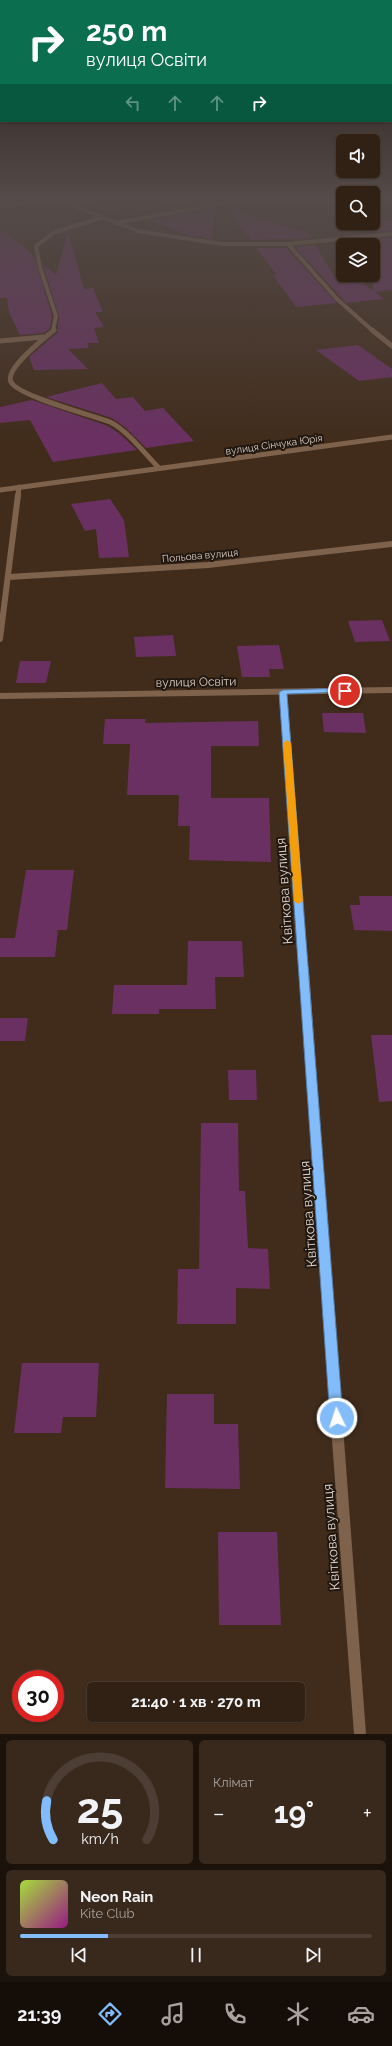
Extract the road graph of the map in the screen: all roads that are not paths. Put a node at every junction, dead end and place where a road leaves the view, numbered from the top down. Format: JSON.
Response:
{"nodes":[{"id":1,"x":45,"y":282,"type":"edge"},
{"id":2,"x":320,"y":282,"type":"edge"},
{"id":3,"x":44,"y":337,"type":"junction"},
{"id":4,"x":0,"y":342,"type":"edge"},
{"id":5,"x":392,"y":346,"type":"edge"},
{"id":6,"x":392,"y":437,"type":"edge"},
{"id":7,"x":159,"y":468,"type":"junction"},
{"id":8,"x":19,"y":488,"type":"junction"},
{"id":9,"x":0,"y":490,"type":"edge"},
{"id":10,"x":392,"y":544,"type":"edge"},
{"id":11,"x":10,"y":577,"type":"junction"},
{"id":12,"x":0,"y":639,"type":"edge"},
{"id":13,"x":392,"y":690,"type":"edge"},
{"id":14,"x":283,"y":692,"type":"junction"},
{"id":15,"x":0,"y":696,"type":"edge"},
{"id":16,"x":360,"y":1734,"type":"edge"}],
"edges":[{"from":1,"to":3,"type":"street"},
{"from":2,"to":5,"type":"street"},
{"from":3,"to":4,"type":"street"},
{"from":3,"to":7,"type":"street"},
{"from":6,"to":7,"type":"street","name":"вулиця Сінчука Юрія"},
{"from":7,"to":8,"type":"street","name":"вулиця Сінчука Юрія"},
{"from":8,"to":9,"type":"street","name":"вулиця Сінчука Юрія"},
{"from":8,"to":11,"type":"street"},
{"from":10,"to":11,"type":"street","name":"Польова вулиця"},
{"from":11,"to":12,"type":"street"},
{"from":13,"to":14,"type":"street","name":"вулиця Освіти"},
{"from":14,"to":15,"type":"street","name":"вулиця Освіти"},
{"from":14,"to":16,"type":"street","name":"Квіткова вулиця"}]}
